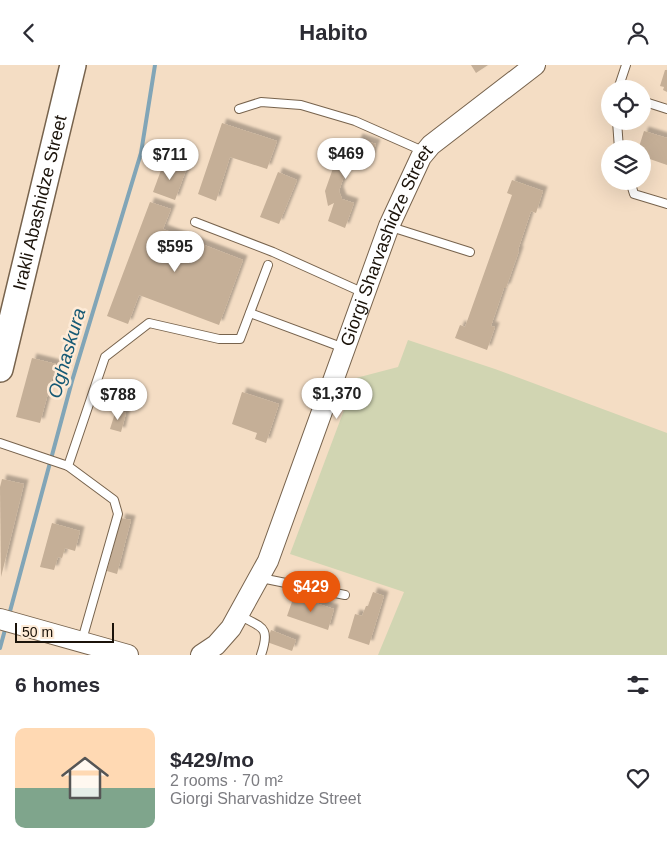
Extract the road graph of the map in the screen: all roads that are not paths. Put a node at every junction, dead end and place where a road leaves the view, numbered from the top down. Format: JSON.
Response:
{"nodes":[{"id":1,"x":73,"y":65,"type":"edge"},
{"id":2,"x":536,"y":65,"type":"edge"},
{"id":3,"x":626,"y":65,"type":"edge"},
{"id":4,"x":621,"y":80,"type":"edge"},
{"id":5,"x":651,"y":104,"type":"edge"},
{"id":6,"x":239,"y":109,"type":"dead end"},
{"id":7,"x":667,"y":109,"type":"edge"},
{"id":8,"x":425,"y":152,"type":"junction"},
{"id":9,"x":633,"y":190,"type":"edge"},
{"id":10,"x":667,"y":205,"type":"edge"},
{"id":11,"x":195,"y":222,"type":"dead end"},
{"id":12,"x":389,"y":226,"type":"junction"},
{"id":13,"x":470,"y":252,"type":"dead end"},
{"id":14,"x":268,"y":265,"type":"dead end"},
{"id":15,"x":364,"y":293,"type":"junction"},
{"id":16,"x":250,"y":313,"type":"junction"},
{"id":17,"x":344,"y":348,"type":"junction"},
{"id":18,"x":0,"y":369,"type":"edge"},
{"id":19,"x":0,"y":443,"type":"edge"},
{"id":20,"x":68,"y":466,"type":"junction"},
{"id":21,"x":259,"y":578,"type":"junction"},
{"id":22,"x":345,"y":595,"type":"dead end"},
{"id":23,"x":238,"y":615,"type":"junction"},
{"id":24,"x":0,"y":619,"type":"edge"},
{"id":25,"x":81,"y":642,"type":"junction"},
{"id":26,"x":128,"y":655,"type":"edge"},
{"id":27,"x":201,"y":655,"type":"edge"},
{"id":28,"x":261,"y":655,"type":"edge"}],
"edges":[{"from":1,"to":18,"type":"main road","name":"Irakli Abashidze Street"},
{"from":2,"to":8,"type":"street","name":"Giorgi Sharvashidze Street"},
{"from":3,"to":4,"type":"lane"},
{"from":5,"to":7,"type":"lane"},
{"from":6,"to":8,"type":"lane"},
{"from":8,"to":12,"type":"street","name":"Giorgi Sharvashidze Street"},
{"from":9,"to":10,"type":"lane"},
{"from":11,"to":15,"type":"lane"},
{"from":12,"to":13,"type":"lane"},
{"from":12,"to":15,"type":"street","name":"Giorgi Sharvashidze Street"},
{"from":14,"to":16,"type":"lane"},
{"from":15,"to":17,"type":"street","name":"Giorgi Sharvashidze Street"},
{"from":16,"to":17,"type":"lane"},
{"from":16,"to":20,"type":"lane"},
{"from":17,"to":21,"type":"street","name":"Giorgi Sharvashidze Street"},
{"from":19,"to":20,"type":"lane"},
{"from":20,"to":25,"type":"lane"},
{"from":21,"to":22,"type":"lane"},
{"from":21,"to":23,"type":"street","name":"Giorgi Sharvashidze Street"},
{"from":23,"to":27,"type":"street","name":"Giorgi Sharvashidze Street"},
{"from":23,"to":28,"type":"lane"},
{"from":24,"to":25,"type":"street"},
{"from":25,"to":26,"type":"street"}]}
